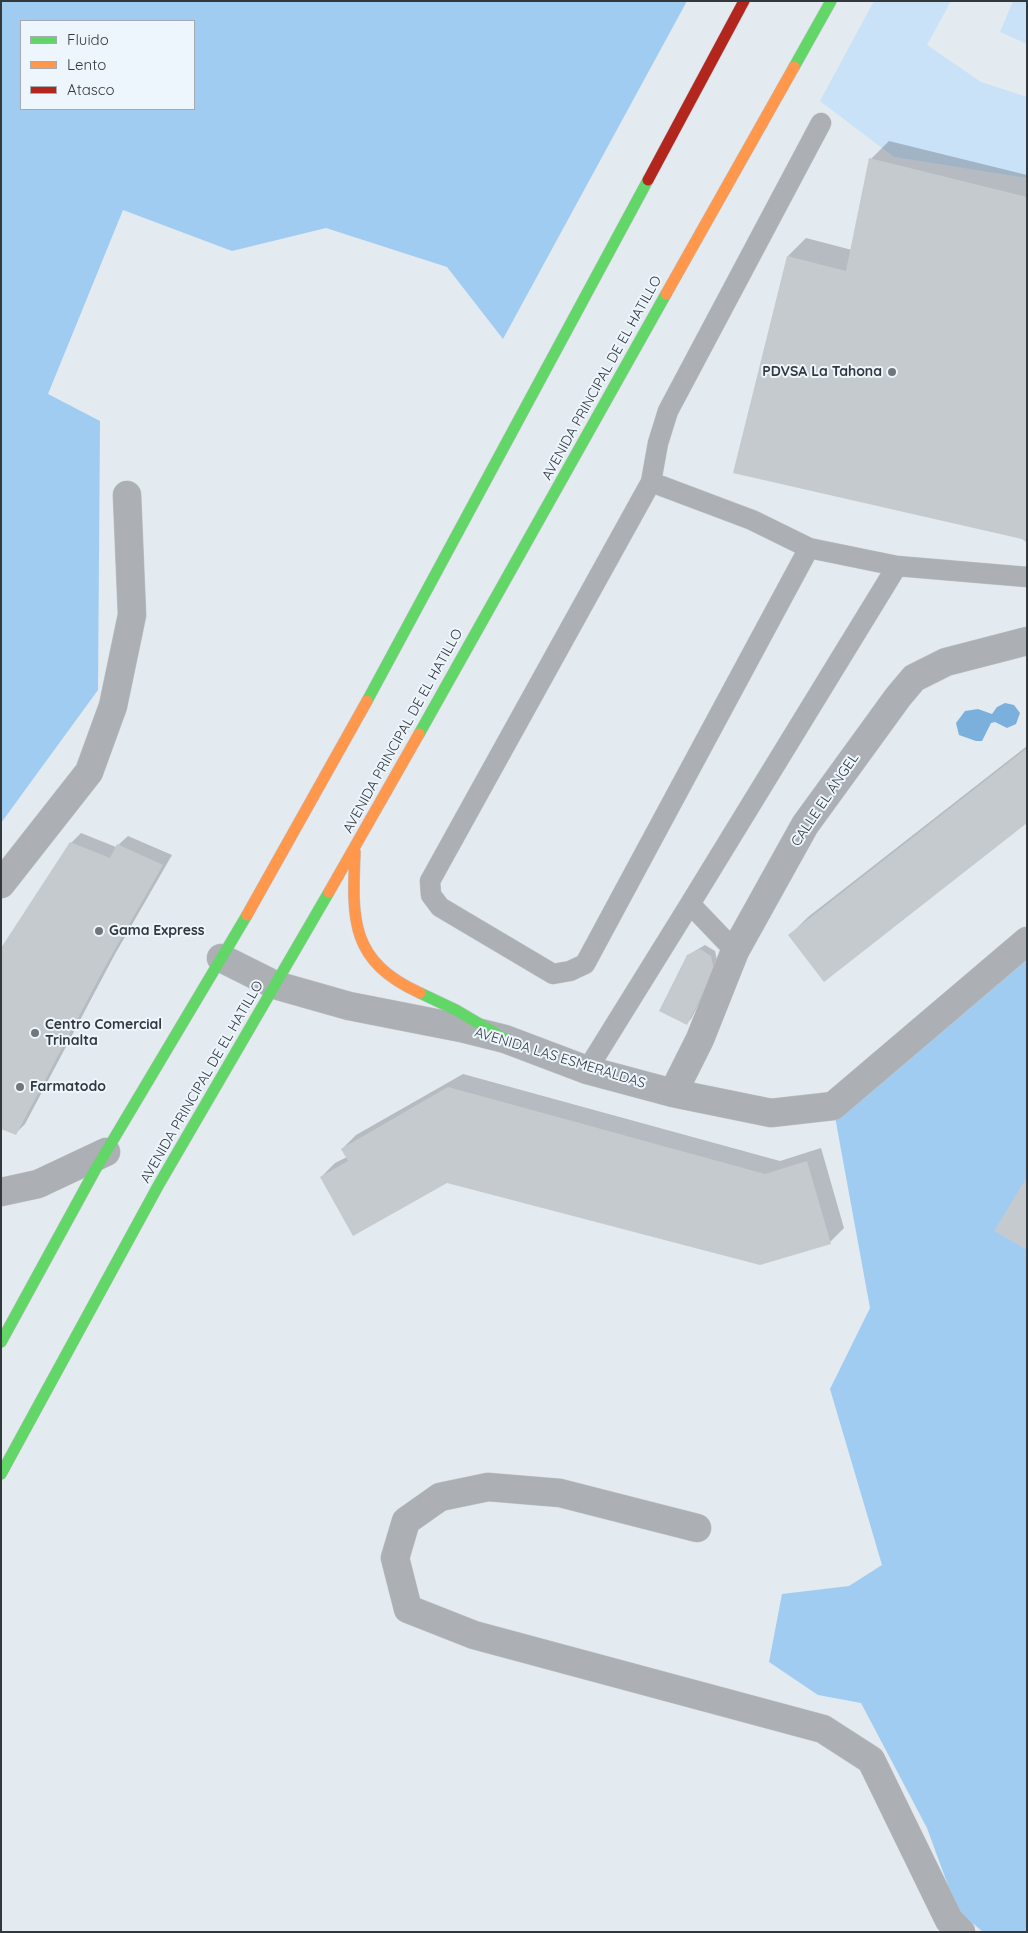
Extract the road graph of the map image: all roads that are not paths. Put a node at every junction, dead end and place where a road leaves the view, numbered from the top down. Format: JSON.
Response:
{"nodes":[{"id":1,"x":744,"y":1,"type":"edge"},
{"id":2,"x":831,"y":1,"type":"edge"},
{"id":3,"x":821,"y":123,"type":"dead end"},
{"id":4,"x":651,"y":482,"type":"junction"},
{"id":5,"x":127,"y":495,"type":"dead end"},
{"id":6,"x":809,"y":548,"type":"junction"},
{"id":7,"x":897,"y":566,"type":"junction"},
{"id":8,"x":1027,"y":577,"type":"edge"},
{"id":9,"x":1027,"y":641,"type":"edge"},
{"id":10,"x":355,"y":848,"type":"junction"},
{"id":11,"x":1,"y":884,"type":"edge"},
{"id":12,"x":690,"y":904,"type":"junction"},
{"id":13,"x":1027,"y":941,"type":"edge"},
{"id":14,"x":735,"y":952,"type":"junction"},
{"id":15,"x":221,"y":958,"type":"junction"},
{"id":16,"x":275,"y":985,"type":"junction"},
{"id":17,"x":505,"y":1040,"type":"junction"},
{"id":18,"x":586,"y":1070,"type":"junction"},
{"id":19,"x":673,"y":1093,"type":"junction"},
{"id":20,"x":106,"y":1152,"type":"junction"},
{"id":21,"x":1,"y":1192,"type":"edge"},
{"id":22,"x":1,"y":1342,"type":"edge"},
{"id":23,"x":1,"y":1474,"type":"edge"},
{"id":24,"x":697,"y":1528,"type":"dead end"},
{"id":25,"x":961,"y":1932,"type":"edge"}],
"edges":[{"from":1,"to":15,"type":"main road"},
{"from":2,"to":10,"type":"main road","name":"AVENIDA PRINCIPAL DE EL HATILLO"},
{"from":3,"to":4,"type":"lane"},
{"from":4,"to":6,"type":"lane"},
{"from":4,"to":6,"type":"lane"},
{"from":5,"to":11,"type":"street"},
{"from":6,"to":7,"type":"lane"},
{"from":7,"to":8,"type":"lane"},
{"from":7,"to":12,"type":"lane"},
{"from":9,"to":14,"type":"street","name":"CALLE EL ÁNGEL"},
{"from":10,"to":16,"type":"main road","name":"AVENIDA PRINCIPAL DE EL HATILLO"},
{"from":10,"to":17,"type":"main road"},
{"from":12,"to":14,"type":"lane"},
{"from":12,"to":18,"type":"lane"},
{"from":13,"to":19,"type":"street","name":"AVENIDA LAS ESMERALDAS"},
{"from":14,"to":19,"type":"street","name":"CALLE EL ÁNGEL"},
{"from":15,"to":16,"type":"street","name":"AVENIDA LAS ESMERALDAS"},
{"from":15,"to":20,"type":"main road"},
{"from":16,"to":17,"type":"street","name":"AVENIDA LAS ESMERALDAS"},
{"from":16,"to":23,"type":"main road","name":"AVENIDA PRINCIPAL DE EL HATILLO"},
{"from":17,"to":18,"type":"street","name":"AVENIDA LAS ESMERALDAS"},
{"from":18,"to":19,"type":"street","name":"AVENIDA LAS ESMERALDAS"},
{"from":20,"to":21,"type":"street"},
{"from":20,"to":22,"type":"main road"},
{"from":24,"to":25,"type":"street"}]}
